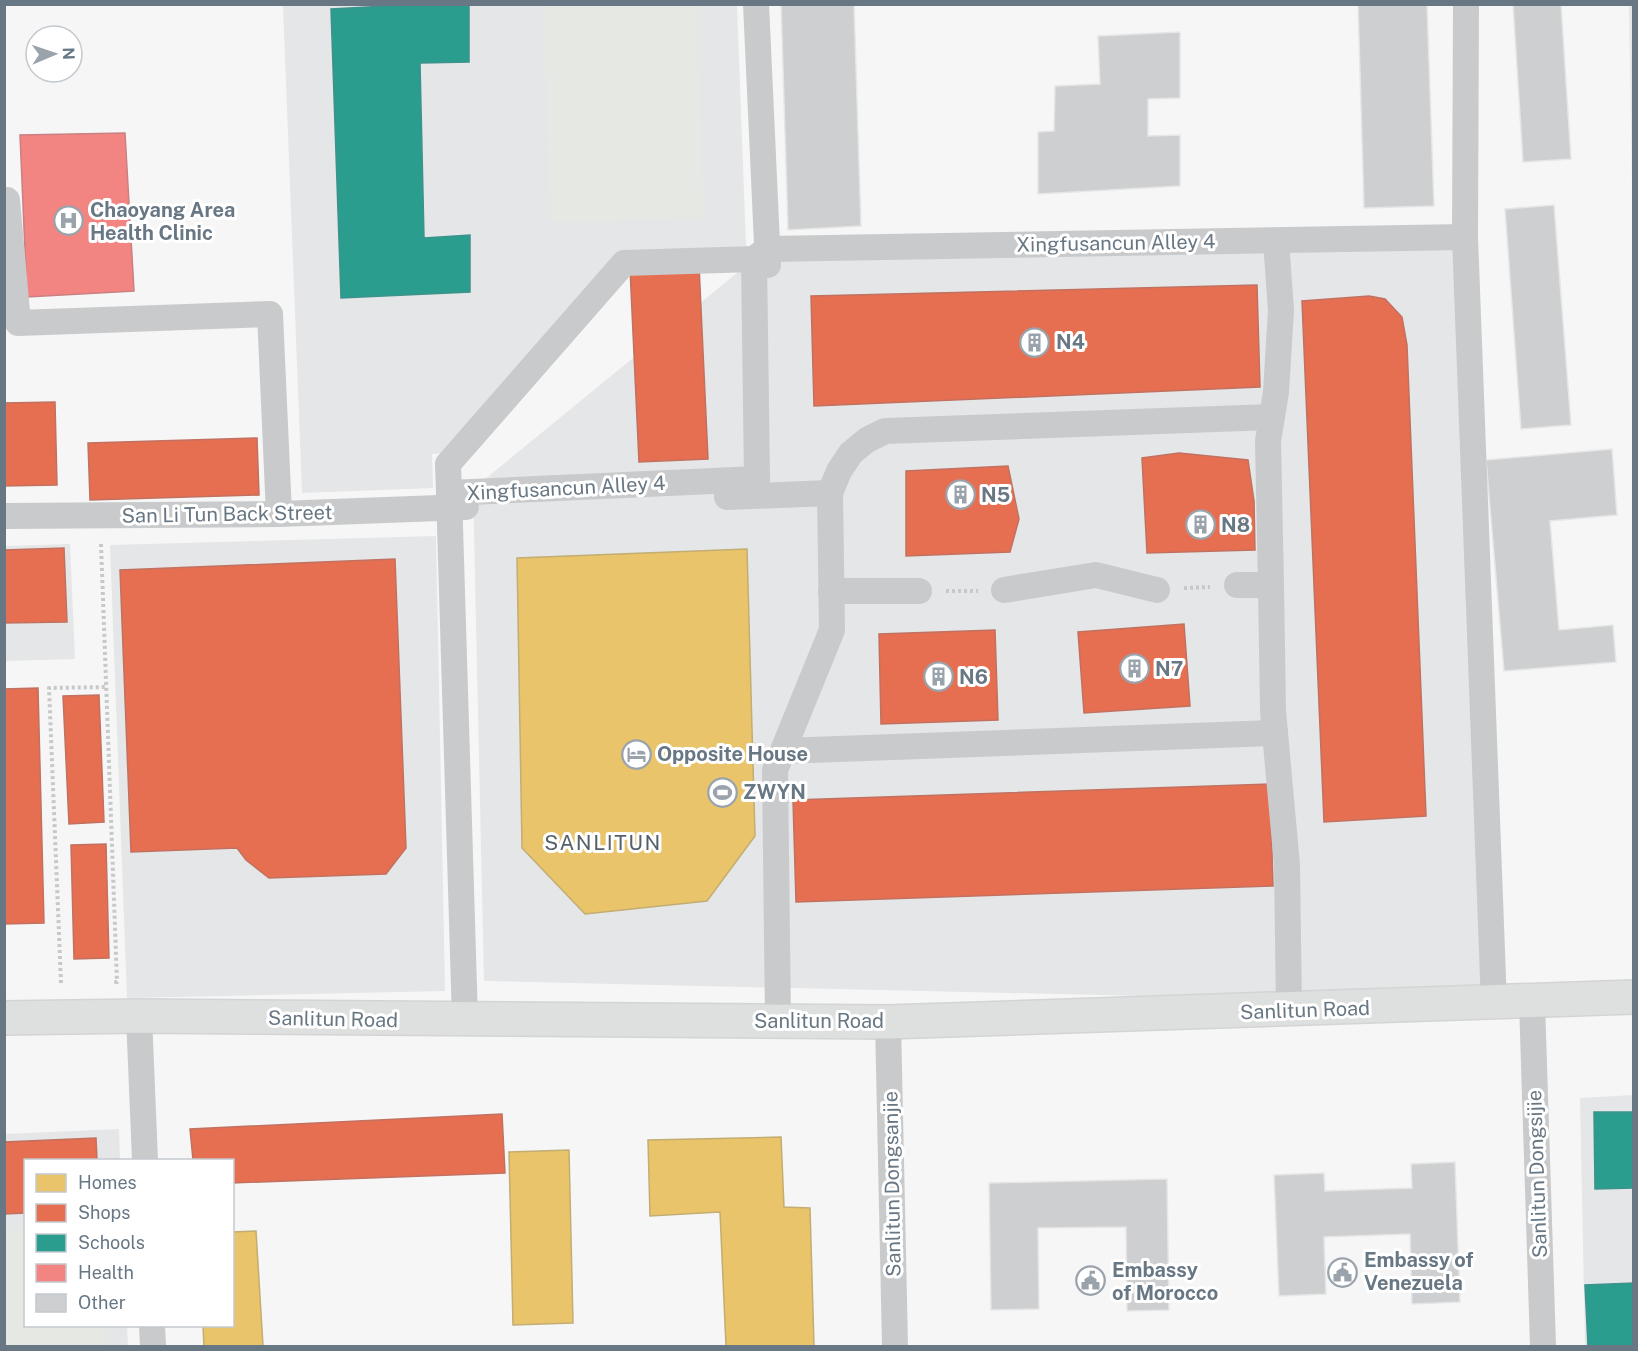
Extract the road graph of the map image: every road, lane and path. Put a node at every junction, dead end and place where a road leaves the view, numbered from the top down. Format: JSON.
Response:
{"nodes":[{"id":1,"x":756,"y":4,"type":"edge"},
{"id":2,"x":1466,"y":4,"type":"edge"},
{"id":3,"x":4,"y":201,"type":"edge"},
{"id":4,"x":1465,"y":237,"type":"junction"},
{"id":5,"x":1276,"y":241,"type":"junction"},
{"id":6,"x":761,"y":254,"type":"junction"},
{"id":7,"x":1272,"y":417,"type":"junction"},
{"id":8,"x":830,"y":493,"type":"junction"},
{"id":9,"x":773,"y":495,"type":"junction"},
{"id":10,"x":449,"y":500,"type":"junction"},
{"id":11,"x":279,"y":514,"type":"junction"},
{"id":12,"x":4,"y":516,"type":"edge"},
{"id":13,"x":100,"y":516,"type":"junction"},
{"id":14,"x":1237,"y":585,"type":"joint"},
{"id":15,"x":1271,"y":585,"type":"junction"},
{"id":16,"x":1004,"y":590,"type":"joint"},
{"id":17,"x":1157,"y":590,"type":"joint"},
{"id":18,"x":831,"y":591,"type":"junction"},
{"id":19,"x":919,"y":591,"type":"joint"},
{"id":20,"x":107,"y":687,"type":"junction"},
{"id":21,"x":1275,"y":733,"type":"junction"},
{"id":22,"x":783,"y":751,"type":"junction"},
{"id":23,"x":117,"y":982,"type":"dead end"},
{"id":24,"x":61,"y":983,"type":"dead end"},
{"id":25,"x":1634,"y":998,"type":"edge"},
{"id":26,"x":1532,"y":1002,"type":"junction"},
{"id":27,"x":1494,"y":1004,"type":"junction"},
{"id":28,"x":1289,"y":1010,"type":"junction"},
{"id":29,"x":139,"y":1016,"type":"junction"},
{"id":30,"x":4,"y":1018,"type":"edge"},
{"id":31,"x":465,"y":1020,"type":"junction"},
{"id":32,"x":778,"y":1021,"type":"junction"},
{"id":33,"x":888,"y":1022,"type":"junction"},
{"id":34,"x":145,"y":1159,"type":"edge"},
{"id":35,"x":152,"y":1327,"type":"edge"},
{"id":36,"x":153,"y":1347,"type":"edge"},
{"id":37,"x":895,"y":1347,"type":"edge"},
{"id":38,"x":1542,"y":1347,"type":"edge"}],
"edges":[{"from":1,"to":6,"type":"street","name":"Xingfusancun Alley 4"},
{"from":2,"to":4,"type":"street"},
{"from":3,"to":11,"type":"street"},
{"from":4,"to":5,"type":"street","name":"Xingfusancun Alley 4"},
{"from":4,"to":27,"type":"street"},
{"from":5,"to":6,"type":"street","name":"Xingfusancun Alley 4"},
{"from":5,"to":7,"type":"street"},
{"from":6,"to":9,"type":"street"},
{"from":6,"to":10,"type":"street"},
{"from":6,"to":10,"type":"street","name":"Xingfusancun Alley 4"},
{"from":7,"to":8,"type":"street"},
{"from":7,"to":15,"type":"street"},
{"from":8,"to":9,"type":"street"},
{"from":8,"to":18,"type":"street"},
{"from":9,"to":10,"type":"street"},
{"from":10,"to":11,"type":"street","name":"San Li Tun Back Street"},
{"from":10,"to":31,"type":"street","name":"Xingfusancun Alley 4"},
{"from":11,"to":13,"type":"street","name":"San Li Tun Back Street"},
{"from":12,"to":13,"type":"street","name":"San Li Tun Back Street"},
{"from":13,"to":20,"type":"path"},
{"from":14,"to":15,"type":"street"},
{"from":14,"to":17,"type":"path"},
{"from":15,"to":21,"type":"street"},
{"from":16,"to":17,"type":"street"},
{"from":16,"to":19,"type":"path"},
{"from":18,"to":19,"type":"street"},
{"from":18,"to":22,"type":"street"},
{"from":20,"to":23,"type":"path"},
{"from":20,"to":24,"type":"path"},
{"from":21,"to":22,"type":"street"},
{"from":21,"to":28,"type":"street"},
{"from":22,"to":32,"type":"street"},
{"from":25,"to":26,"type":"street","name":"Sanlitun Road"},
{"from":26,"to":27,"type":"street","name":"Sanlitun Road"},
{"from":26,"to":38,"type":"street","name":"Sanlitun Dongsijie"},
{"from":27,"to":28,"type":"street","name":"Sanlitun Road"},
{"from":28,"to":33,"type":"street","name":"Sanlitun Road"},
{"from":29,"to":30,"type":"street","name":"Sanlitun Road"},
{"from":29,"to":31,"type":"street","name":"Sanlitun Road"},
{"from":29,"to":34,"type":"street"},
{"from":31,"to":32,"type":"street","name":"Sanlitun Road"},
{"from":32,"to":33,"type":"street","name":"Sanlitun Road"},
{"from":33,"to":37,"type":"street","name":"Sanlitun Dongsanjie"},
{"from":35,"to":36,"type":"street"}]}
